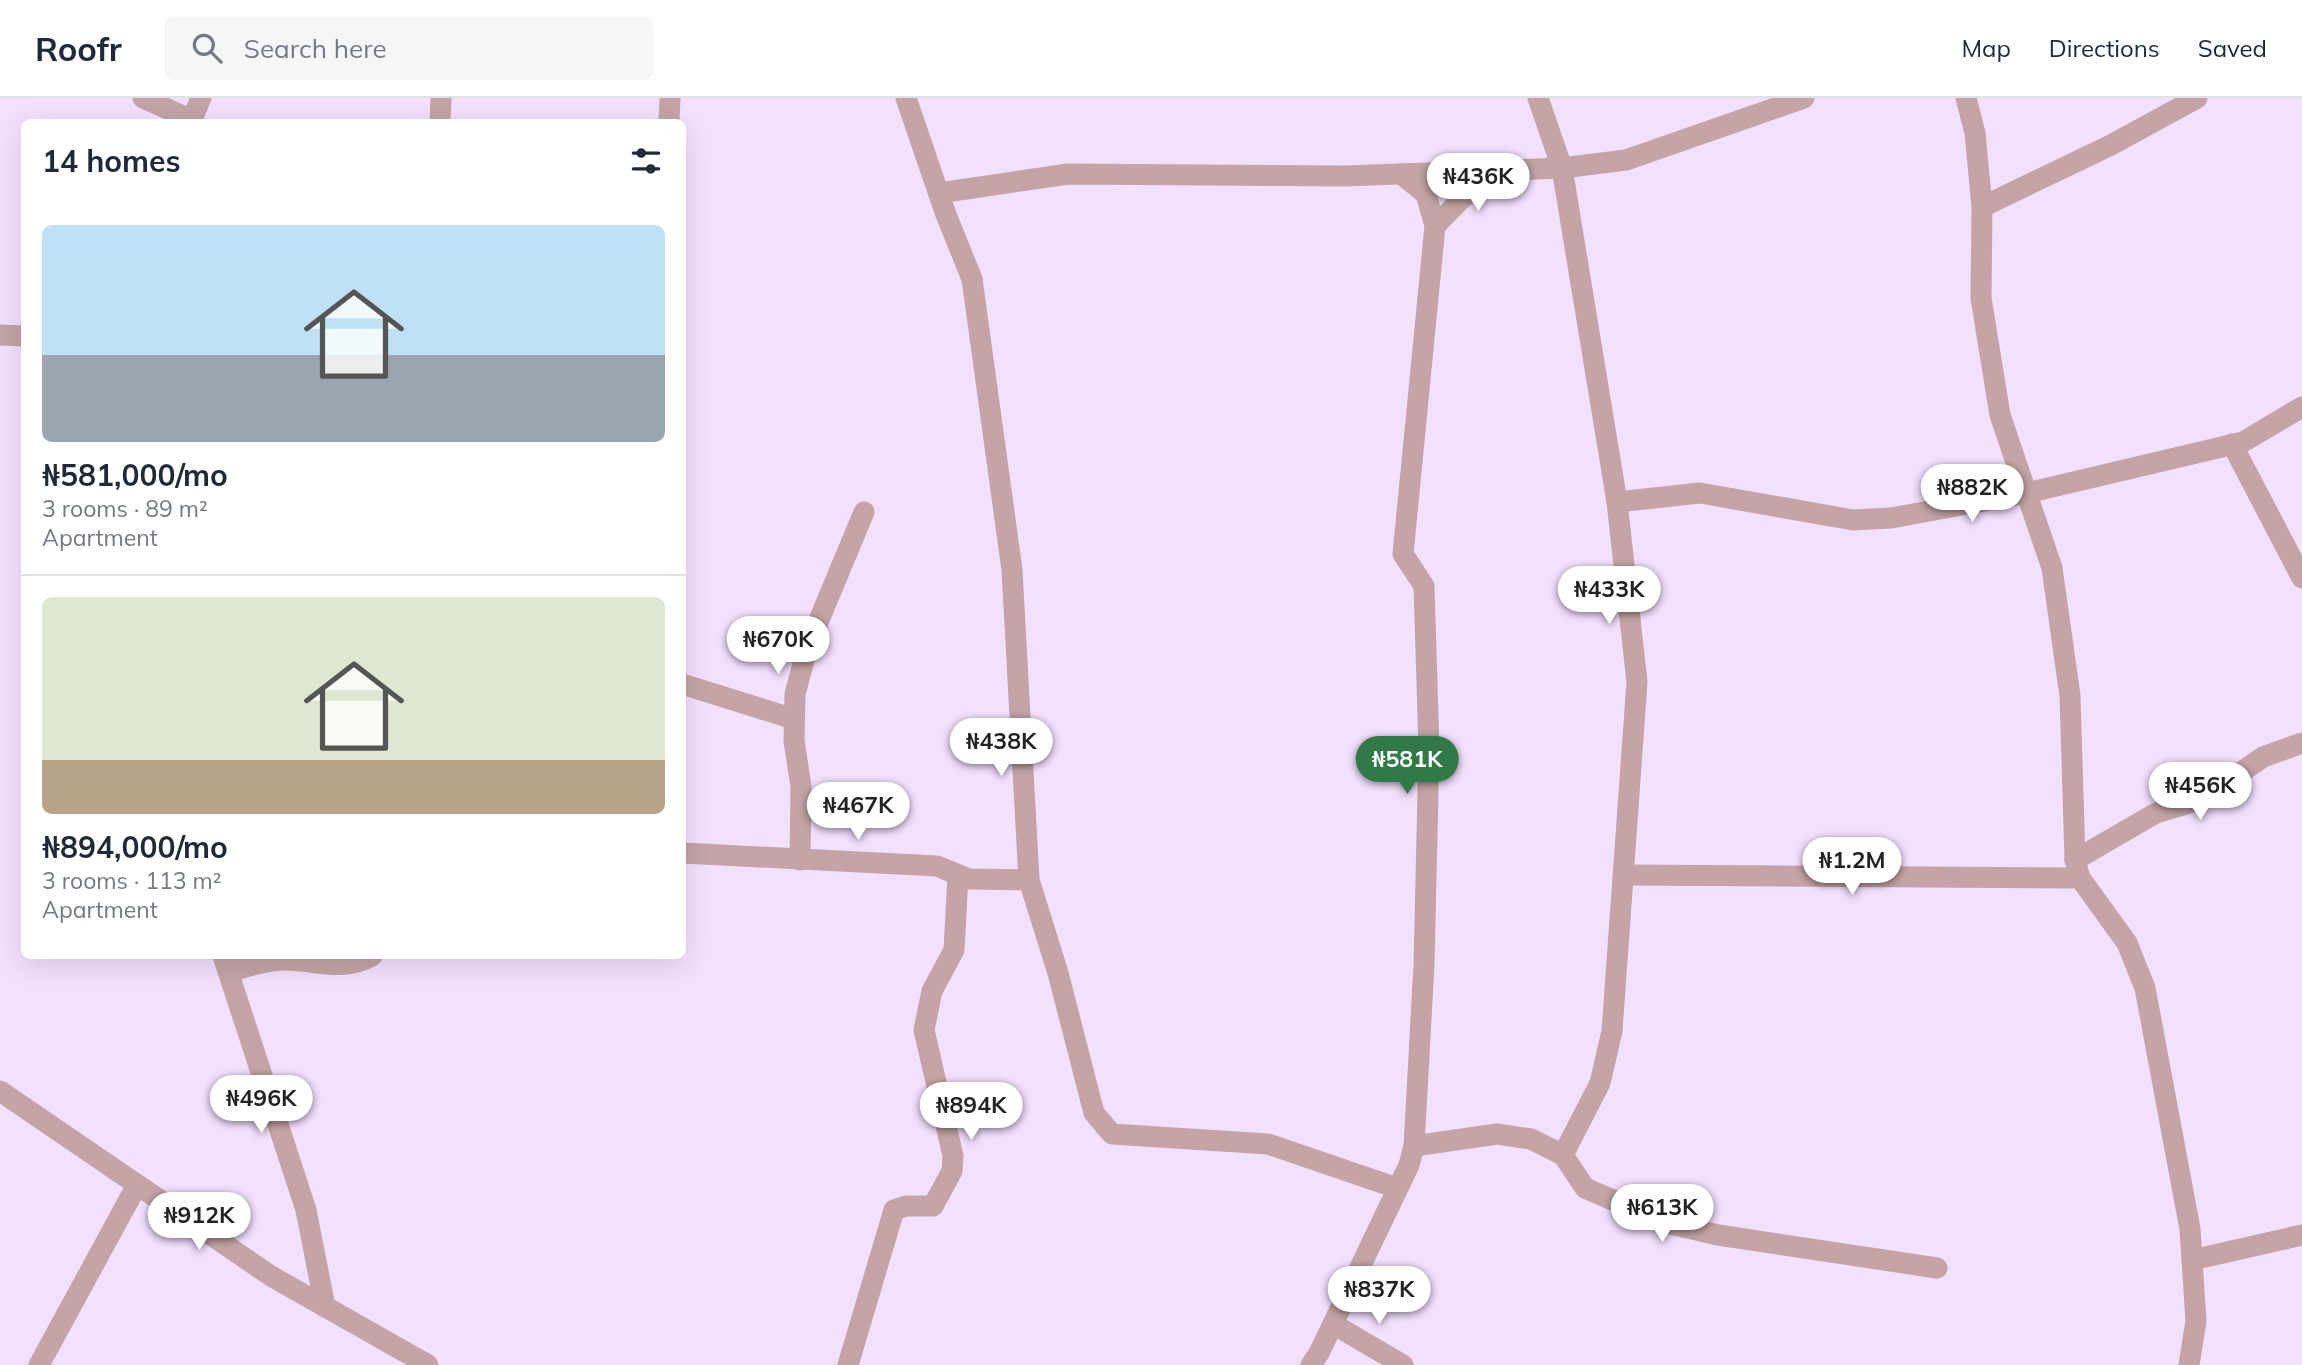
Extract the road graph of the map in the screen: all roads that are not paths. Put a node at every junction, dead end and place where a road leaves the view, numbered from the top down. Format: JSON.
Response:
{"nodes":[{"id":1,"x":143,"y":98,"type":"edge"},
{"id":2,"x":201,"y":98,"type":"edge"},
{"id":3,"x":441,"y":98,"type":"edge"},
{"id":4,"x":670,"y":98,"type":"edge"},
{"id":5,"x":906,"y":98,"type":"edge"},
{"id":6,"x":1538,"y":98,"type":"edge"},
{"id":7,"x":1804,"y":98,"type":"edge"},
{"id":8,"x":1966,"y":98,"type":"edge"},
{"id":9,"x":2197,"y":98,"type":"edge"},
{"id":10,"x":187,"y":119,"type":"edge"},
{"id":11,"x":192,"y":119,"type":"edge"},
{"id":12,"x":440,"y":119,"type":"edge"},
{"id":13,"x":669,"y":119,"type":"edge"},
{"id":14,"x":1562,"y":168,"type":"junction"},
{"id":15,"x":1490,"y":170,"type":"junction"},
{"id":16,"x":1401,"y":174,"type":"junction"},
{"id":17,"x":939,"y":193,"type":"junction"},
{"id":18,"x":1982,"y":207,"type":"junction"},
{"id":19,"x":1435,"y":226,"type":"junction"},
{"id":20,"x":0,"y":335,"type":"edge"},
{"id":21,"x":21,"y":336,"type":"edge"},
{"id":22,"x":2302,"y":407,"type":"edge"},
{"id":23,"x":2232,"y":444,"type":"junction"},
{"id":24,"x":2027,"y":493,"type":"junction"},
{"id":25,"x":1617,"y":502,"type":"junction"},
{"id":26,"x":864,"y":512,"type":"dead end"},
{"id":27,"x":2302,"y":578,"type":"edge"},
{"id":28,"x":686,"y":685,"type":"edge"},
{"id":29,"x":794,"y":719,"type":"junction"},
{"id":30,"x":2302,"y":743,"type":"edge"},
{"id":31,"x":686,"y":853,"type":"edge"},
{"id":32,"x":800,"y":860,"type":"junction"},
{"id":33,"x":2077,"y":869,"type":"junction"},
{"id":34,"x":1624,"y":875,"type":"junction"},
{"id":35,"x":958,"y":876,"type":"junction"},
{"id":36,"x":1029,"y":880,"type":"junction"},
{"id":37,"x":366,"y":959,"type":"edge"},
{"id":38,"x":226,"y":964,"type":"edge"},
{"id":39,"x":0,"y":1091,"type":"edge"},
{"id":40,"x":1414,"y":1146,"type":"junction"},
{"id":41,"x":1563,"y":1155,"type":"junction"},
{"id":42,"x":137,"y":1185,"type":"junction"},
{"id":43,"x":1397,"y":1188,"type":"junction"},
{"id":44,"x":2302,"y":1235,"type":"edge"},
{"id":45,"x":2192,"y":1259,"type":"junction"},
{"id":46,"x":1937,"y":1268,"type":"dead end"},
{"id":47,"x":326,"y":1307,"type":"junction"},
{"id":48,"x":1333,"y":1324,"type":"junction"},
{"id":49,"x":39,"y":1365,"type":"edge"},
{"id":50,"x":428,"y":1365,"type":"edge"},
{"id":51,"x":848,"y":1365,"type":"edge"},
{"id":52,"x":1311,"y":1365,"type":"edge"},
{"id":53,"x":1403,"y":1365,"type":"edge"},
{"id":54,"x":2189,"y":1365,"type":"edge"}],
"edges":[{"from":1,"to":10,"type":"street"},
{"from":2,"to":11,"type":"street"},
{"from":3,"to":12,"type":"street"},
{"from":4,"to":13,"type":"street"},
{"from":5,"to":17,"type":"street"},
{"from":6,"to":14,"type":"street"},
{"from":7,"to":14,"type":"street"},
{"from":8,"to":18,"type":"street"},
{"from":9,"to":18,"type":"street"},
{"from":14,"to":15,"type":"street"},
{"from":14,"to":25,"type":"street"},
{"from":15,"to":16,"type":"street"},
{"from":15,"to":19,"type":"street"},
{"from":16,"to":17,"type":"street"},
{"from":16,"to":19,"type":"street"},
{"from":17,"to":36,"type":"street"},
{"from":18,"to":24,"type":"street"},
{"from":19,"to":40,"type":"street"},
{"from":20,"to":21,"type":"street"},
{"from":22,"to":23,"type":"street"},
{"from":23,"to":24,"type":"street"},
{"from":23,"to":27,"type":"street"},
{"from":24,"to":25,"type":"street"},
{"from":24,"to":33,"type":"street"},
{"from":25,"to":34,"type":"street"},
{"from":26,"to":29,"type":"street"},
{"from":28,"to":29,"type":"street"},
{"from":29,"to":32,"type":"street"},
{"from":30,"to":33,"type":"street"},
{"from":31,"to":32,"type":"street"},
{"from":32,"to":35,"type":"street"},
{"from":33,"to":34,"type":"street"},
{"from":33,"to":45,"type":"street"},
{"from":34,"to":41,"type":"street"},
{"from":35,"to":36,"type":"street"},
{"from":35,"to":51,"type":"street"},
{"from":36,"to":43,"type":"street"},
{"from":37,"to":38,"type":"street"},
{"from":38,"to":47,"type":"street"},
{"from":39,"to":42,"type":"street"},
{"from":40,"to":41,"type":"street"},
{"from":40,"to":43,"type":"street"},
{"from":41,"to":46,"type":"street"},
{"from":42,"to":47,"type":"street"},
{"from":42,"to":49,"type":"street"},
{"from":43,"to":48,"type":"street"},
{"from":44,"to":45,"type":"street"},
{"from":45,"to":54,"type":"street"},
{"from":47,"to":50,"type":"street"},
{"from":48,"to":52,"type":"street"},
{"from":48,"to":53,"type":"street"}]}
